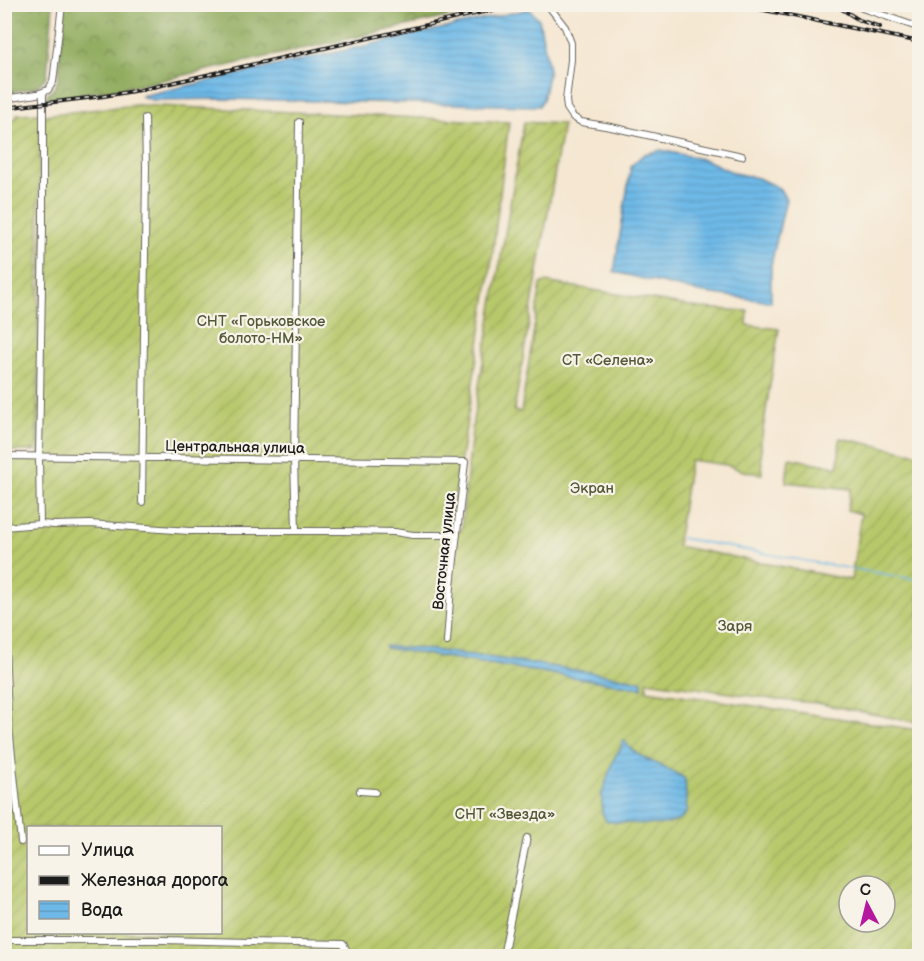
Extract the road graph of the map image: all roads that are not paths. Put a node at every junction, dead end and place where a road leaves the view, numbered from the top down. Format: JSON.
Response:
{"nodes":[{"id":1,"x":62,"y":4,"type":"edge"},
{"id":2,"x":547,"y":4,"type":"edge"},
{"id":3,"x":775,"y":4,"type":"edge"},
{"id":4,"x":793,"y":4,"type":"edge"},
{"id":5,"x":856,"y":4,"type":"edge"},
{"id":6,"x":920,"y":28,"type":"edge"},
{"id":7,"x":43,"y":92,"type":"junction"},
{"id":8,"x":4,"y":99,"type":"edge"},
{"id":9,"x":145,"y":118,"type":"dead end"},
{"id":10,"x":299,"y":122,"type":"dead end"},
{"id":11,"x":742,"y":156,"type":"dead end"},
{"id":12,"x":4,"y":456,"type":"edge"},
{"id":13,"x":39,"y":456,"type":"junction"},
{"id":14,"x":141,"y":458,"type":"junction"},
{"id":15,"x":294,"y":460,"type":"junction"},
{"id":16,"x":465,"y":462,"type":"joint"},
{"id":17,"x":142,"y":502,"type":"dead end"},
{"id":18,"x":40,"y":524,"type":"junction"},
{"id":19,"x":4,"y":527,"type":"edge"},
{"id":20,"x":296,"y":530,"type":"junction"},
{"id":21,"x":457,"y":535,"type":"junction"},
{"id":22,"x":4,"y":622,"type":"edge"},
{"id":23,"x":447,"y":642,"type":"dead end"},
{"id":24,"x":360,"y":791,"type":"dead end"},
{"id":25,"x":375,"y":792,"type":"dead end"},
{"id":26,"x":527,"y":838,"type":"dead end"},
{"id":27,"x":21,"y":842,"type":"dead end"},
{"id":28,"x":4,"y":940,"type":"edge"},
{"id":29,"x":350,"y":957,"type":"edge"},
{"id":30,"x":503,"y":957,"type":"edge"}],
"edges":[{"from":1,"to":7,"type":"street"},
{"from":2,"to":11,"type":"street"},
{"from":3,"to":4,"type":"street"},
{"from":5,"to":6,"type":"street"},
{"from":7,"to":8,"type":"street"},
{"from":7,"to":13,"type":"street"},
{"from":9,"to":14,"type":"street"},
{"from":10,"to":15,"type":"street"},
{"from":12,"to":13,"type":"street","name":"Центральная улица"},
{"from":13,"to":14,"type":"street","name":"Центральная улица"},
{"from":13,"to":18,"type":"street"},
{"from":14,"to":15,"type":"street","name":"Центральная улица"},
{"from":14,"to":17,"type":"street"},
{"from":15,"to":16,"type":"street","name":"Центральная улица"},
{"from":15,"to":20,"type":"street"},
{"from":16,"to":21,"type":"street","name":"Восточная улица"},
{"from":18,"to":19,"type":"street"},
{"from":18,"to":20,"type":"street"},
{"from":20,"to":21,"type":"street"},
{"from":21,"to":23,"type":"street","name":"Восточная улица"},
{"from":22,"to":27,"type":"street"},
{"from":24,"to":25,"type":"street"},
{"from":26,"to":30,"type":"street"},
{"from":28,"to":29,"type":"street"}]}
